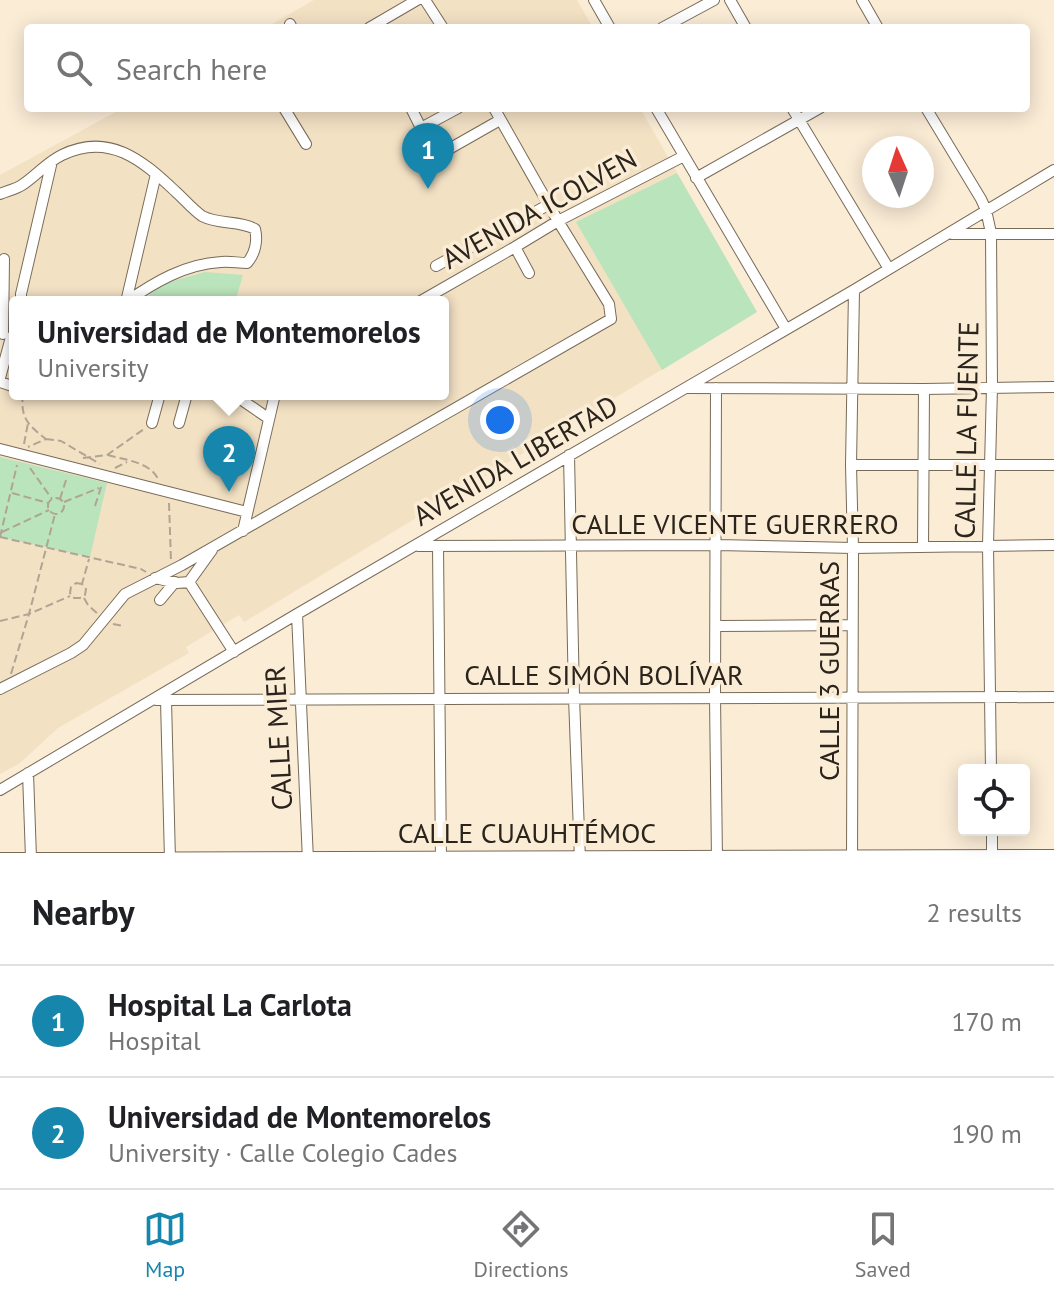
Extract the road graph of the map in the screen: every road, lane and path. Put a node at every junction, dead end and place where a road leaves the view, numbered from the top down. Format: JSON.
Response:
{"nodes":[{"id":1,"x":417,"y":0,"type":"edge"},
{"id":2,"x":425,"y":0,"type":"edge"},
{"id":3,"x":594,"y":0,"type":"edge"},
{"id":4,"x":714,"y":0,"type":"edge"},
{"id":5,"x":730,"y":0,"type":"edge"},
{"id":6,"x":862,"y":0,"type":"edge"},
{"id":7,"x":376,"y":24,"type":"edge"},
{"id":8,"x":440,"y":24,"type":"edge"},
{"id":9,"x":608,"y":24,"type":"edge"},
{"id":10,"x":669,"y":24,"type":"edge"},
{"id":11,"x":744,"y":24,"type":"edge"},
{"id":12,"x":876,"y":24,"type":"edge"},
{"id":13,"x":286,"y":112,"type":"edge"},
{"id":14,"x":413,"y":112,"type":"edge"},
{"id":15,"x":451,"y":112,"type":"edge"},
{"id":16,"x":496,"y":112,"type":"edge"},
{"id":17,"x":658,"y":112,"type":"edge"},
{"id":18,"x":794,"y":112,"type":"edge"},
{"id":19,"x":813,"y":112,"type":"edge"},
{"id":20,"x":928,"y":112,"type":"edge"},
{"id":21,"x":500,"y":120,"type":"junction"},
{"id":22,"x":799,"y":120,"type":"junction"},
{"id":23,"x":421,"y":128,"type":"junction"},
{"id":24,"x":306,"y":144,"type":"dead end"},
{"id":25,"x":684,"y":156,"type":"junction"},
{"id":26,"x":52,"y":161,"type":"junction"},
{"id":27,"x":1054,"y":170,"type":"edge"},
{"id":28,"x":156,"y":174,"type":"junction"},
{"id":29,"x":696,"y":178,"type":"junction"},
{"id":30,"x":0,"y":194,"type":"edge"},
{"id":31,"x":548,"y":205,"type":"junction"},
{"id":32,"x":986,"y":210,"type":"junction"},
{"id":33,"x":558,"y":221,"type":"junction"},
{"id":34,"x":991,"y":233,"type":"junction"},
{"id":35,"x":949,"y":234,"type":"junction"},
{"id":36,"x":1054,"y":234,"type":"edge"},
{"id":37,"x":515,"y":247,"type":"junction"},
{"id":38,"x":4,"y":259,"type":"dead end"},
{"id":39,"x":436,"y":266,"type":"dead end"},
{"id":40,"x":889,"y":269,"type":"junction"},
{"id":41,"x":529,"y":273,"type":"dead end"},
{"id":42,"x":854,"y":290,"type":"junction"},
{"id":43,"x":21,"y":296,"type":"edge"},
{"id":44,"x":127,"y":296,"type":"edge"},
{"id":45,"x":135,"y":296,"type":"edge"},
{"id":46,"x":429,"y":296,"type":"edge"},
{"id":47,"x":786,"y":329,"type":"junction"},
{"id":48,"x":7,"y":336,"type":"edge"},
{"id":49,"x":0,"y":380,"type":"edge"},
{"id":50,"x":992,"y":387,"type":"junction"},
{"id":51,"x":1054,"y":387,"type":"edge"},
{"id":52,"x":686,"y":388,"type":"junction"},
{"id":53,"x":716,"y":388,"type":"junction"},
{"id":54,"x":853,"y":389,"type":"junction"},
{"id":55,"x":924,"y":389,"type":"junction"},
{"id":56,"x":22,"y":400,"type":"edge"},
{"id":57,"x":158,"y":400,"type":"edge"},
{"id":58,"x":185,"y":400,"type":"edge"},
{"id":59,"x":242,"y":400,"type":"edge"},
{"id":60,"x":273,"y":400,"type":"edge"},
{"id":61,"x":268,"y":418,"type":"junction"},
{"id":62,"x":28,"y":423,"type":"junction"},
{"id":63,"x":152,"y":423,"type":"joint"},
{"id":64,"x":179,"y":423,"type":"dead end"},
{"id":65,"x":0,"y":449,"type":"edge"},
{"id":66,"x":19,"y":454,"type":"junction"},
{"id":67,"x":107,"y":455,"type":"junction"},
{"id":68,"x":569,"y":455,"type":"junction"},
{"id":69,"x":82,"y":459,"type":"dead end"},
{"id":70,"x":129,"y":461,"type":"junction"},
{"id":71,"x":851,"y":465,"type":"junction"},
{"id":72,"x":923,"y":465,"type":"junction"},
{"id":73,"x":1054,"y":465,"type":"edge"},
{"id":74,"x":990,"y":466,"type":"junction"},
{"id":75,"x":70,"y":467,"type":"junction"},
{"id":76,"x":106,"y":472,"type":"dead end"},
{"id":77,"x":101,"y":487,"type":"dead end"},
{"id":78,"x":10,"y":492,"type":"junction"},
{"id":79,"x":164,"y":492,"type":"junction"},
{"id":80,"x":52,"y":499,"type":"junction"},
{"id":81,"x":62,"y":501,"type":"junction"},
{"id":82,"x":49,"y":504,"type":"junction"},
{"id":83,"x":49,"y":510,"type":"junction"},
{"id":84,"x":247,"y":512,"type":"junction"},
{"id":85,"x":55,"y":514,"type":"junction"},
{"id":86,"x":243,"y":531,"type":"junction"},
{"id":87,"x":0,"y":536,"type":"edge"},
{"id":88,"x":216,"y":545,"type":"junction"},
{"id":89,"x":717,"y":545,"type":"junction"},
{"id":90,"x":988,"y":545,"type":"junction"},
{"id":91,"x":1054,"y":545,"type":"edge"},
{"id":92,"x":416,"y":546,"type":"junction"},
{"id":93,"x":438,"y":546,"type":"junction"},
{"id":94,"x":572,"y":547,"type":"junction"},
{"id":95,"x":923,"y":547,"type":"junction"},
{"id":96,"x":46,"y":548,"type":"junction"},
{"id":97,"x":853,"y":548,"type":"junction"},
{"id":98,"x":89,"y":558,"type":"junction"},
{"id":99,"x":177,"y":567,"type":"junction"},
{"id":100,"x":155,"y":578,"type":"junction"},
{"id":101,"x":192,"y":578,"type":"junction"},
{"id":102,"x":176,"y":582,"type":"junction"},
{"id":103,"x":82,"y":584,"type":"junction"},
{"id":104,"x":71,"y":595,"type":"junction"},
{"id":105,"x":160,"y":600,"type":"dead end"},
{"id":106,"x":29,"y":614,"type":"junction"},
{"id":107,"x":297,"y":614,"type":"junction"},
{"id":108,"x":0,"y":621,"type":"edge"},
{"id":109,"x":852,"y":625,"type":"junction"},
{"id":110,"x":716,"y":626,"type":"junction"},
{"id":111,"x":234,"y":652,"type":"junction"},
{"id":112,"x":3,"y":688,"type":"edge"},
{"id":113,"x":574,"y":697,"type":"junction"},
{"id":114,"x":715,"y":697,"type":"junction"},
{"id":115,"x":851,"y":697,"type":"junction"},
{"id":116,"x":990,"y":697,"type":"junction"},
{"id":117,"x":1054,"y":697,"type":"edge"},
{"id":118,"x":301,"y":698,"type":"junction"},
{"id":119,"x":440,"y":698,"type":"junction"},
{"id":120,"x":160,"y":700,"type":"junction"},
{"id":121,"x":991,"y":764,"type":"edge"},
{"id":122,"x":28,"y":773,"type":"junction"},
{"id":123,"x":0,"y":790,"type":"edge"},
{"id":124,"x":992,"y":836,"type":"edge"},
{"id":125,"x":1054,"y":855,"type":"edge"},
{"id":126,"x":0,"y":858,"type":"edge"},
{"id":127,"x":31,"y":858,"type":"junction"},
{"id":128,"x":308,"y":858,"type":"edge"},
{"id":129,"x":441,"y":858,"type":"edge"},
{"id":130,"x":580,"y":858,"type":"edge"},
{"id":131,"x":717,"y":858,"type":"edge"},
{"id":132,"x":852,"y":858,"type":"edge"},
{"id":133,"x":992,"y":858,"type":"edge"},
{"id":134,"x":18,"y":859,"type":"edge"},
{"id":135,"x":170,"y":859,"type":"edge"}],
"edges":[{"from":1,"to":7,"type":"street"},
{"from":2,"to":8,"type":"street"},
{"from":3,"to":9,"type":"street"},
{"from":4,"to":10,"type":"street"},
{"from":5,"to":11,"type":"street"},
{"from":6,"to":12,"type":"street"},
{"from":13,"to":24,"type":"street"},
{"from":14,"to":23,"type":"street"},
{"from":15,"to":23,"type":"street"},
{"from":16,"to":21,"type":"street"},
{"from":17,"to":25,"type":"street"},
{"from":18,"to":22,"type":"street"},
{"from":19,"to":22,"type":"street"},
{"from":20,"to":32,"type":"street","name":"CALLE LA FUENTE"},
{"from":21,"to":23,"type":"street"},
{"from":21,"to":31,"type":"street"},
{"from":22,"to":29,"type":"street"},
{"from":22,"to":40,"type":"street"},
{"from":25,"to":29,"type":"street"},
{"from":25,"to":33,"type":"street","name":"AVENIDA ICOLVEN"},
{"from":26,"to":28,"type":"street"},
{"from":26,"to":30,"type":"street"},
{"from":26,"to":43,"type":"street"},
{"from":27,"to":32,"type":"street","name":"AVENIDA LIBERTAD"},
{"from":28,"to":44,"type":"street"},
{"from":28,"to":45,"type":"street"},
{"from":29,"to":47,"type":"street"},
{"from":31,"to":33,"type":"street"},
{"from":31,"to":39,"type":"street"},
{"from":32,"to":34,"type":"street","name":"CALLE LA FUENTE"},
{"from":32,"to":35,"type":"street","name":"AVENIDA LIBERTAD"},
{"from":33,"to":37,"type":"street","name":"AVENIDA ICOLVEN"},
{"from":33,"to":86,"type":"street"},
{"from":34,"to":35,"type":"street"},
{"from":34,"to":36,"type":"street"},
{"from":34,"to":50,"type":"street","name":"CALLE LA FUENTE"},
{"from":35,"to":40,"type":"street","name":"AVENIDA LIBERTAD"},
{"from":37,"to":41,"type":"street"},
{"from":37,"to":46,"type":"street","name":"AVENIDA ICOLVEN"},
{"from":38,"to":48,"type":"street"},
{"from":40,"to":42,"type":"street","name":"AVENIDA LIBERTAD"},
{"from":42,"to":47,"type":"street","name":"AVENIDA LIBERTAD"},
{"from":42,"to":54,"type":"street","name":"CALLE 3 GUERRAS"},
{"from":47,"to":52,"type":"street","name":"AVENIDA LIBERTAD"},
{"from":48,"to":49,"type":"street"},
{"from":50,"to":51,"type":"street"},
{"from":50,"to":55,"type":"street"},
{"from":50,"to":74,"type":"street","name":"CALLE LA FUENTE"},
{"from":52,"to":53,"type":"street"},
{"from":52,"to":68,"type":"street","name":"AVENIDA LIBERTAD"},
{"from":53,"to":54,"type":"street"},
{"from":53,"to":89,"type":"street"},
{"from":54,"to":55,"type":"street"},
{"from":54,"to":71,"type":"street","name":"CALLE 3 GUERRAS"},
{"from":55,"to":72,"type":"street"},
{"from":56,"to":62,"type":"path"},
{"from":57,"to":63,"type":"street"},
{"from":58,"to":64,"type":"street"},
{"from":59,"to":61,"type":"street"},
{"from":60,"to":61,"type":"street"},
{"from":61,"to":84,"type":"street"},
{"from":62,"to":62,"type":"path"},
{"from":63,"to":67,"type":"path"},
{"from":65,"to":66,"type":"street"},
{"from":66,"to":75,"type":"street"},
{"from":66,"to":78,"type":"path"},
{"from":66,"to":80,"type":"path"},
{"from":67,"to":69,"type":"path"},
{"from":67,"to":70,"type":"path"},
{"from":68,"to":92,"type":"street","name":"AVENIDA LIBERTAD"},
{"from":68,"to":94,"type":"street"},
{"from":70,"to":76,"type":"path"},
{"from":70,"to":79,"type":"path"},
{"from":71,"to":72,"type":"street"},
{"from":71,"to":97,"type":"street","name":"CALLE 3 GUERRAS"},
{"from":72,"to":74,"type":"street"},
{"from":72,"to":95,"type":"street"},
{"from":73,"to":74,"type":"street"},
{"from":74,"to":90,"type":"street","name":"CALLE LA FUENTE"},
{"from":75,"to":79,"type":"street"},
{"from":75,"to":81,"type":"path"},
{"from":77,"to":81,"type":"path"},
{"from":78,"to":82,"type":"path"},
{"from":78,"to":87,"type":"path"},
{"from":79,"to":84,"type":"street"},
{"from":79,"to":99,"type":"path"},
{"from":80,"to":81,"type":"path"},
{"from":80,"to":82,"type":"path"},
{"from":81,"to":85,"type":"path"},
{"from":82,"to":83,"type":"path"},
{"from":83,"to":85,"type":"path"},
{"from":83,"to":87,"type":"path"},
{"from":84,"to":86,"type":"street"},
{"from":85,"to":96,"type":"path"},
{"from":86,"to":88,"type":"street"},
{"from":87,"to":96,"type":"path"},
{"from":88,"to":99,"type":"street"},
{"from":88,"to":101,"type":"street"},
{"from":89,"to":94,"type":"street","name":"CALLE VICENTE GUERRERO"},
{"from":89,"to":97,"type":"street","name":"CALLE VICENTE GUERRERO"},
{"from":89,"to":110,"type":"street"},
{"from":90,"to":91,"type":"street","name":"CALLE VICENTE GUERRERO"},
{"from":90,"to":95,"type":"street","name":"CALLE VICENTE GUERRERO"},
{"from":90,"to":116,"type":"street","name":"CALLE LA FUENTE"},
{"from":92,"to":93,"type":"street","name":"CALLE VICENTE GUERRERO"},
{"from":92,"to":107,"type":"street","name":"AVENIDA LIBERTAD"},
{"from":93,"to":94,"type":"street","name":"CALLE VICENTE GUERRERO"},
{"from":93,"to":119,"type":"street"},
{"from":94,"to":113,"type":"street"},
{"from":95,"to":97,"type":"street","name":"CALLE VICENTE GUERRERO"},
{"from":96,"to":98,"type":"path"},
{"from":96,"to":106,"type":"path"},
{"from":97,"to":109,"type":"street","name":"CALLE 3 GUERRAS"},
{"from":98,"to":100,"type":"path"},
{"from":98,"to":103,"type":"path"},
{"from":99,"to":100,"type":"street"},
{"from":99,"to":101,"type":"street"},
{"from":99,"to":102,"type":"street"},
{"from":100,"to":102,"type":"street"},
{"from":100,"to":112,"type":"street"},
{"from":101,"to":102,"type":"street"},
{"from":101,"to":111,"type":"street"},
{"from":102,"to":105,"type":"street"},
{"from":103,"to":104,"type":"path"},
{"from":103,"to":104,"type":"path"},
{"from":104,"to":106,"type":"path"},
{"from":106,"to":108,"type":"path"},
{"from":106,"to":112,"type":"path"},
{"from":107,"to":111,"type":"street","name":"AVENIDA LIBERTAD"},
{"from":107,"to":118,"type":"street","name":"CALLE MIER"},
{"from":109,"to":110,"type":"street"},
{"from":109,"to":115,"type":"street","name":"CALLE 3 GUERRAS"},
{"from":110,"to":114,"type":"street"},
{"from":111,"to":120,"type":"street","name":"AVENIDA LIBERTAD"},
{"from":113,"to":114,"type":"street","name":"CALLE SIMÓN BOLÍVAR"},
{"from":113,"to":119,"type":"street","name":"CALLE SIMÓN BOLÍVAR"},
{"from":113,"to":130,"type":"street"},
{"from":114,"to":115,"type":"street","name":"CALLE SIMÓN BOLÍVAR"},
{"from":114,"to":131,"type":"street"},
{"from":115,"to":116,"type":"street","name":"CALLE SIMÓN BOLÍVAR"},
{"from":115,"to":132,"type":"street","name":"CALLE 3 GUERRAS"},
{"from":116,"to":117,"type":"street","name":"CALLE SIMÓN BOLÍVAR"},
{"from":116,"to":121,"type":"street","name":"CALLE LA FUENTE"},
{"from":118,"to":119,"type":"street","name":"CALLE SIMÓN BOLÍVAR"},
{"from":118,"to":120,"type":"street","name":"CALLE SIMÓN BOLÍVAR"},
{"from":118,"to":128,"type":"street","name":"CALLE MIER"},
{"from":119,"to":129,"type":"street"},
{"from":120,"to":122,"type":"street","name":"AVENIDA LIBERTAD"},
{"from":120,"to":135,"type":"street"},
{"from":122,"to":123,"type":"street","name":"AVENIDA LIBERTAD"},
{"from":122,"to":127,"type":"street"},
{"from":124,"to":133,"type":"street"},
{"from":125,"to":133,"type":"street","name":"CALLE CUAUHTÉMOC"},
{"from":126,"to":134,"type":"street","name":"CALLE CUAUHTÉMOC"},
{"from":127,"to":134,"type":"street","name":"CALLE CUAUHTÉMOC"},
{"from":127,"to":135,"type":"street","name":"CALLE CUAUHTÉMOC"},
{"from":128,"to":129,"type":"street","name":"CALLE CUAUHTÉMOC"},
{"from":128,"to":135,"type":"street","name":"CALLE CUAUHTÉMOC"},
{"from":129,"to":130,"type":"street","name":"CALLE CUAUHTÉMOC"},
{"from":130,"to":131,"type":"street","name":"CALLE CUAUHTÉMOC"},
{"from":131,"to":132,"type":"street","name":"CALLE CUAUHTÉMOC"},
{"from":132,"to":133,"type":"street","name":"CALLE CUAUHTÉMOC"}]}
